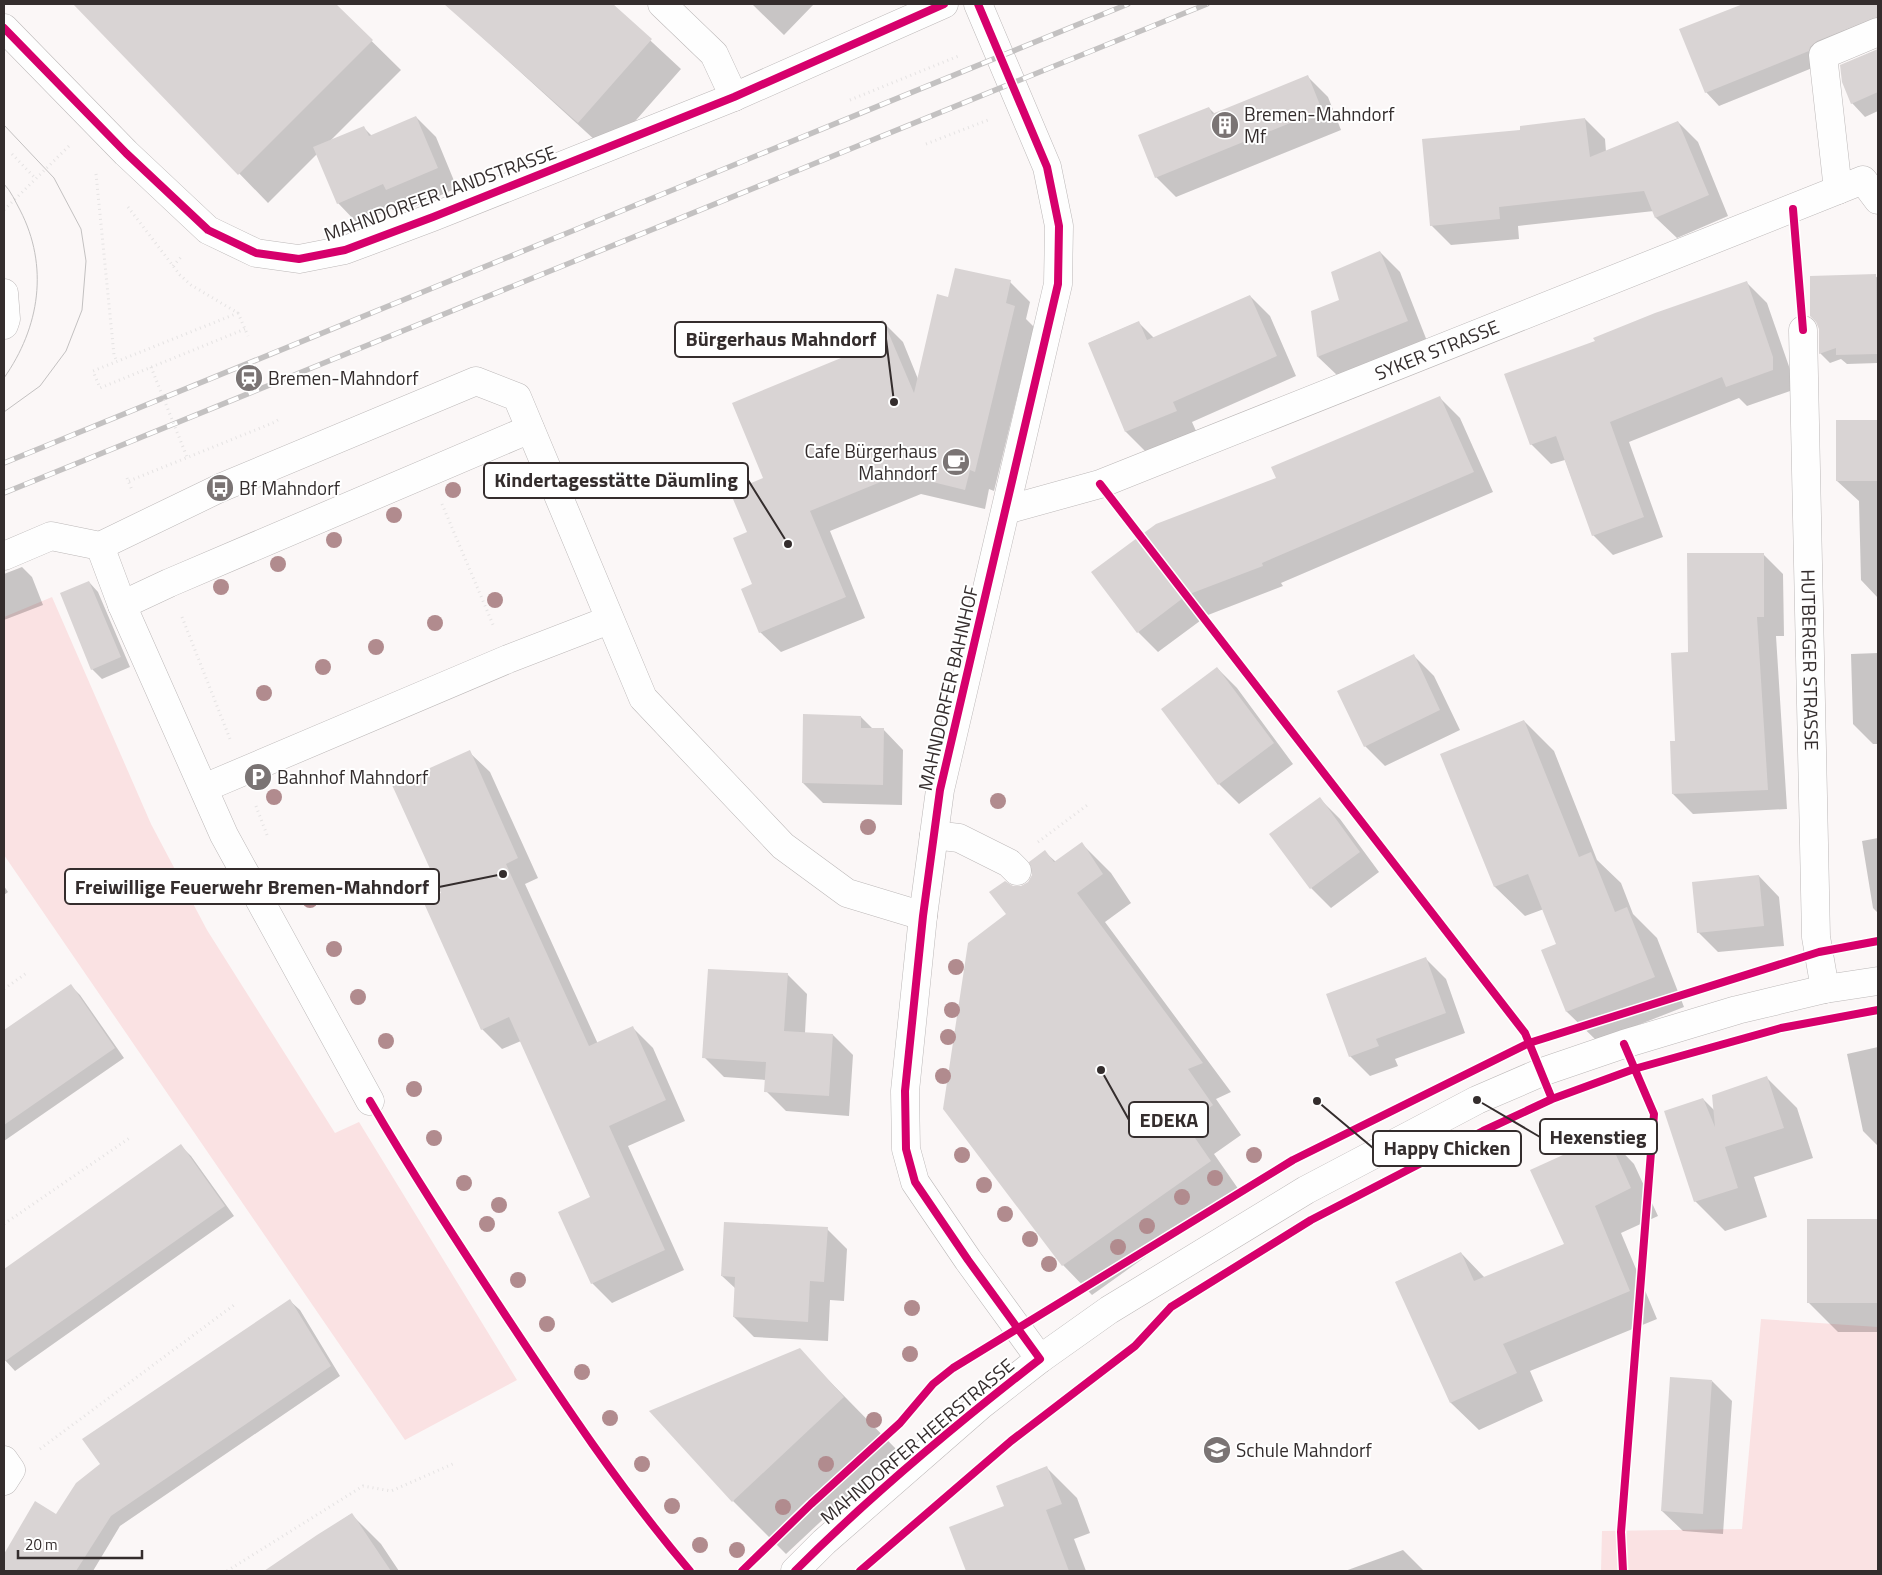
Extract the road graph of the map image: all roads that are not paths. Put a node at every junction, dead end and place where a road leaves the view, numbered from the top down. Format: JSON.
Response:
{"nodes":[{"id":1,"x":662,"y":4,"type":"edge"},
{"id":2,"x":944,"y":4,"type":"edge"},
{"id":3,"x":978,"y":4,"type":"edge"},
{"id":4,"x":4,"y":28,"type":"edge"},
{"id":5,"x":1878,"y":32,"type":"edge"},
{"id":6,"x":734,"y":97,"type":"junction"},
{"id":7,"x":1838,"y":190,"type":"junction"},
{"id":8,"x":1871,"y":190,"type":"edge"},
{"id":9,"x":4,"y":293,"type":"edge"},
{"id":10,"x":4,"y":325,"type":"edge"},
{"id":11,"x":1803,"y":330,"type":"dead end"},
{"id":12,"x":530,"y":429,"type":"junction"},
{"id":13,"x":1006,"y":510,"type":"junction"},
{"id":14,"x":100,"y":546,"type":"junction"},
{"id":15,"x":4,"y":556,"type":"edge"},
{"id":16,"x":122,"y":605,"type":"junction"},
{"id":17,"x":609,"y":620,"type":"junction"},
{"id":18,"x":204,"y":788,"type":"junction"},
{"id":19,"x":934,"y":836,"type":"junction"},
{"id":20,"x":1013,"y":867,"type":"road end"},
{"id":21,"x":923,"y":916,"type":"junction"},
{"id":22,"x":1878,"y":981,"type":"edge"},
{"id":23,"x":1825,"y":989,"type":"junction"},
{"id":24,"x":370,"y":1101,"type":"dead end"},
{"id":25,"x":1040,"y":1359,"type":"junction"},
{"id":26,"x":795,"y":1571,"type":"edge"}],
"edges":[{"from":1,"to":6,"type":"street"},
{"from":2,"to":6,"type":"street","name":"MAHNDORFER LANDSTRASSE"},
{"from":3,"to":13,"type":"street","name":"MAHNDORFER BAHNHOF"},
{"from":4,"to":6,"type":"street","name":"MAHNDORFER LANDSTRASSE"},
{"from":5,"to":7,"type":"street"},
{"from":7,"to":8,"type":"street","name":"SYKER STRASSE"},
{"from":7,"to":13,"type":"street","name":"SYKER STRASSE"},
{"from":9,"to":10,"type":"street"},
{"from":11,"to":23,"type":"street","name":"HUTBERGER STRASSE"},
{"from":12,"to":14,"type":"street"},
{"from":12,"to":16,"type":"street"},
{"from":12,"to":17,"type":"street"},
{"from":13,"to":19,"type":"street","name":"MAHNDORFER BAHNHOF"},
{"from":14,"to":15,"type":"street"},
{"from":14,"to":16,"type":"street"},
{"from":16,"to":18,"type":"street"},
{"from":17,"to":18,"type":"street"},
{"from":17,"to":21,"type":"street"},
{"from":18,"to":24,"type":"street"},
{"from":19,"to":20,"type":"street"},
{"from":19,"to":21,"type":"street","name":"MAHNDORFER BAHNHOF"},
{"from":21,"to":25,"type":"street","name":"MAHNDORFER BAHNHOF"},
{"from":22,"to":23,"type":"street","name":"MAHNDORFER HEERSTRASSE"},
{"from":23,"to":25,"type":"street","name":"MAHNDORFER HEERSTRASSE"},
{"from":25,"to":26,"type":"street","name":"MAHNDORFER HEERSTRASSE"}]}
